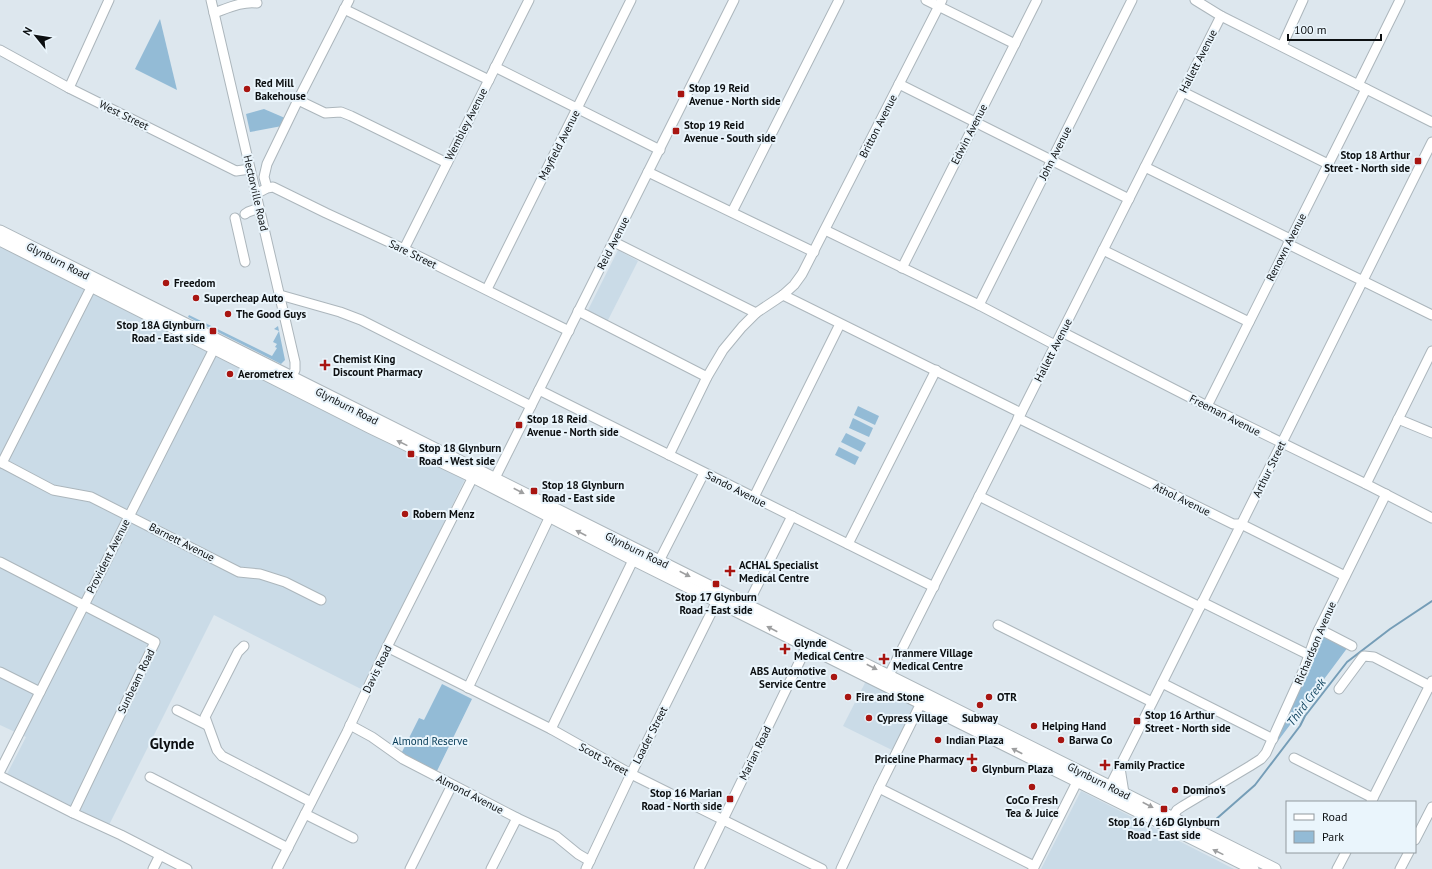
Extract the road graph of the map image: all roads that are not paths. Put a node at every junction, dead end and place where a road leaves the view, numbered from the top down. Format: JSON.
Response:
{"nodes":[{"id":1,"x":109,"y":0,"type":"edge"},
{"id":2,"x":211,"y":0,"type":"edge"},
{"id":3,"x":349,"y":0,"type":"edge"},
{"id":4,"x":631,"y":0,"type":"edge"},
{"id":5,"x":734,"y":0,"type":"edge"},
{"id":6,"x":839,"y":0,"type":"edge"},
{"id":7,"x":926,"y":0,"type":"edge"},
{"id":8,"x":1036,"y":0,"type":"edge"},
{"id":9,"x":1132,"y":0,"type":"edge"},
{"id":10,"x":1195,"y":0,"type":"edge"},
{"id":11,"x":1303,"y":0,"type":"edge"},
{"id":12,"x":1400,"y":0,"type":"edge"},
{"id":13,"x":526,"y":1,"type":"edge"},
{"id":14,"x":257,"y":3,"type":"dead end"},
{"id":15,"x":940,"y":3,"type":"edge"},
{"id":16,"x":344,"y":9,"type":"junction"},
{"id":17,"x":214,"y":13,"type":"junction"},
{"id":18,"x":1221,"y":16,"type":"junction"},
{"id":19,"x":1015,"y":44,"type":"junction"},
{"id":20,"x":1282,"y":46,"type":"junction"},
{"id":21,"x":0,"y":50,"type":"edge"},
{"id":22,"x":495,"y":67,"type":"junction"},
{"id":23,"x":489,"y":80,"type":"junction"},
{"id":24,"x":899,"y":84,"type":"junction"},
{"id":25,"x":1362,"y":87,"type":"junction"},
{"id":26,"x":69,"y":88,"type":"junction"},
{"id":27,"x":1183,"y":92,"type":"junction"},
{"id":28,"x":298,"y":100,"type":"junction"},
{"id":29,"x":577,"y":108,"type":"junction"},
{"id":30,"x":975,"y":122,"type":"junction"},
{"id":31,"x":1432,"y":122,"type":"edge"},
{"id":32,"x":1432,"y":142,"type":"edge"},
{"id":33,"x":660,"y":150,"type":"junction"},
{"id":34,"x":1052,"y":160,"type":"junction"},
{"id":35,"x":447,"y":164,"type":"junction"},
{"id":36,"x":1328,"y":164,"type":"junction"},
{"id":37,"x":1145,"y":167,"type":"junction"},
{"id":38,"x":250,"y":169,"type":"junction"},
{"id":39,"x":648,"y":172,"type":"junction"},
{"id":40,"x":267,"y":188,"type":"junction"},
{"id":41,"x":256,"y":194,"type":"junction"},
{"id":42,"x":1129,"y":199,"type":"junction"},
{"id":43,"x":732,"y":212,"type":"junction"},
{"id":44,"x":235,"y":218,"type":"dead end"},
{"id":45,"x":825,"y":230,"type":"junction"},
{"id":46,"x":0,"y":231,"type":"edge"},
{"id":47,"x":0,"y":240,"type":"edge"},
{"id":48,"x":1289,"y":241,"type":"junction"},
{"id":49,"x":614,"y":242,"type":"junction"},
{"id":50,"x":404,"y":248,"type":"junction"},
{"id":51,"x":1103,"y":250,"type":"junction"},
{"id":52,"x":814,"y":252,"type":"junction"},
{"id":53,"x":245,"y":262,"type":"dead end"},
{"id":54,"x":902,"y":268,"type":"junction"},
{"id":55,"x":1363,"y":280,"type":"junction"},
{"id":56,"x":94,"y":283,"type":"junction"},
{"id":57,"x":487,"y":289,"type":"junction"},
{"id":58,"x":280,"y":295,"type":"junction"},
{"id":59,"x":783,"y":295,"type":"junction"},
{"id":60,"x":979,"y":305,"type":"junction"},
{"id":61,"x":578,"y":311,"type":"junction"},
{"id":62,"x":756,"y":313,"type":"junction"},
{"id":63,"x":1432,"y":315,"type":"edge"},
{"id":64,"x":1249,"y":322,"type":"junction"},
{"id":65,"x":840,"y":324,"type":"junction"},
{"id":66,"x":569,"y":331,"type":"junction"},
{"id":67,"x":1062,"y":332,"type":"junction"},
{"id":68,"x":216,"y":344,"type":"junction"},
{"id":69,"x":1056,"y":345,"type":"junction"},
{"id":70,"x":1432,"y":351,"type":"edge"},
{"id":71,"x":936,"y":370,"type":"junction"},
{"id":72,"x":707,"y":377,"type":"junction"},
{"id":73,"x":290,"y":381,"type":"junction"},
{"id":74,"x":539,"y":390,"type":"junction"},
{"id":75,"x":532,"y":406,"type":"junction"},
{"id":76,"x":1207,"y":406,"type":"junction"},
{"id":77,"x":1020,"y":416,"type":"junction"},
{"id":78,"x":1398,"y":419,"type":"junction"},
{"id":79,"x":1432,"y":433,"type":"edge"},
{"id":80,"x":1282,"y":443,"type":"junction"},
{"id":81,"x":669,"y":455,"type":"junction"},
{"id":82,"x":1,"y":462,"type":"edge"},
{"id":83,"x":474,"y":473,"type":"junction"},
{"id":84,"x":704,"y":473,"type":"junction"},
{"id":85,"x":493,"y":483,"type":"junction"},
{"id":86,"x":1366,"y":484,"type":"junction"},
{"id":87,"x":1386,"y":494,"type":"junction"},
{"id":88,"x":979,"y":496,"type":"junction"},
{"id":89,"x":754,"y":497,"type":"junction"},
{"id":90,"x":552,"y":513,"type":"junction"},
{"id":91,"x":128,"y":515,"type":"junction"},
{"id":92,"x":792,"y":516,"type":"junction"},
{"id":93,"x":1432,"y":518,"type":"edge"},
{"id":94,"x":1241,"y":524,"type":"junction"},
{"id":95,"x":848,"y":544,"type":"junction"},
{"id":96,"x":636,"y":555,"type":"junction"},
{"id":97,"x":0,"y":562,"type":"edge"},
{"id":98,"x":657,"y":565,"type":"junction"},
{"id":99,"x":1345,"y":576,"type":"junction"},
{"id":100,"x":934,"y":587,"type":"junction"},
{"id":101,"x":321,"y":600,"type":"dead end"},
{"id":102,"x":717,"y":601,"type":"junction"},
{"id":103,"x":1201,"y":605,"type":"junction"},
{"id":104,"x":83,"y":606,"type":"junction"},
{"id":105,"x":747,"y":606,"type":"junction"},
{"id":106,"x":998,"y":625,"type":"dead end"},
{"id":107,"x":1320,"y":628,"type":"junction"},
{"id":108,"x":809,"y":642,"type":"junction"},
{"id":109,"x":244,"y":646,"type":"dead end"},
{"id":110,"x":1352,"y":646,"type":"dead end"},
{"id":111,"x":387,"y":647,"type":"junction"},
{"id":112,"x":1309,"y":655,"type":"junction"},
{"id":113,"x":0,"y":672,"type":"edge"},
{"id":114,"x":887,"y":680,"type":"junction"},
{"id":115,"x":1162,"y":683,"type":"junction"},
{"id":116,"x":1431,"y":685,"type":"edge"},
{"id":117,"x":468,"y":688,"type":"junction"},
{"id":118,"x":1339,"y":690,"type":"dead end"},
{"id":119,"x":40,"y":692,"type":"junction"},
{"id":120,"x":923,"y":698,"type":"junction"},
{"id":121,"x":1152,"y":702,"type":"junction"},
{"id":122,"x":947,"y":704,"type":"junction"},
{"id":123,"x":177,"y":710,"type":"dead end"},
{"id":124,"x":964,"y":724,"type":"junction"},
{"id":125,"x":350,"y":725,"type":"junction"},
{"id":126,"x":207,"y":726,"type":"junction"},
{"id":127,"x":551,"y":729,"type":"junction"},
{"id":128,"x":1274,"y":739,"type":"junction"},
{"id":129,"x":1294,"y":758,"type":"dead end"},
{"id":130,"x":1119,"y":768,"type":"junction"},
{"id":131,"x":0,"y":771,"type":"edge"},
{"id":132,"x":630,"y":774,"type":"junction"},
{"id":133,"x":0,"y":776,"type":"edge"},
{"id":134,"x":150,"y":777,"type":"dead end"},
{"id":135,"x":1079,"y":777,"type":"junction"},
{"id":136,"x":452,"y":784,"type":"junction"},
{"id":137,"x":879,"y":788,"type":"junction"},
{"id":138,"x":1107,"y":790,"type":"junction"},
{"id":139,"x":1123,"y":793,"type":"junction"},
{"id":140,"x":1372,"y":800,"type":"edge"},
{"id":141,"x":311,"y":802,"type":"junction"},
{"id":142,"x":1432,"y":807,"type":"edge"},
{"id":143,"x":73,"y":813,"type":"junction"},
{"id":144,"x":305,"y":814,"type":"junction"},
{"id":145,"x":517,"y":818,"type":"junction"},
{"id":146,"x":1172,"y":818,"type":"junction"},
{"id":147,"x":722,"y":820,"type":"junction"},
{"id":148,"x":353,"y":838,"type":"dead end"},
{"id":149,"x":1416,"y":838,"type":"edge"},
{"id":150,"x":288,"y":848,"type":"junction"},
{"id":151,"x":1345,"y":853,"type":"edge"},
{"id":152,"x":1408,"y":853,"type":"edge"},
{"id":153,"x":160,"y":855,"type":"junction"},
{"id":154,"x":588,"y":865,"type":"edge"},
{"id":155,"x":1268,"y":867,"type":"edge"},
{"id":156,"x":1034,"y":868,"type":"edge"},
{"id":157,"x":153,"y":869,"type":"edge"},
{"id":158,"x":187,"y":869,"type":"edge"},
{"id":159,"x":277,"y":869,"type":"edge"},
{"id":160,"x":410,"y":869,"type":"edge"},
{"id":161,"x":491,"y":869,"type":"edge"},
{"id":162,"x":698,"y":869,"type":"edge"},
{"id":163,"x":822,"y":869,"type":"edge"},
{"id":164,"x":842,"y":869,"type":"edge"},
{"id":165,"x":1253,"y":869,"type":"edge"},
{"id":166,"x":1337,"y":869,"type":"edge"},
{"id":167,"x":1400,"y":869,"type":"edge"}],
"edges":[{"from":1,"to":26,"type":"street"},
{"from":2,"to":17,"type":"street","name":"Hectorville Road"},
{"from":3,"to":16,"type":"street"},
{"from":4,"to":29,"type":"street","name":"Mayfield Avenue"},
{"from":5,"to":33,"type":"street","name":"Reid Avenue"},
{"from":6,"to":43,"type":"street"},
{"from":7,"to":15,"type":"street"},
{"from":8,"to":19,"type":"street","name":"Edwin Avenue"},
{"from":9,"to":34,"type":"street","name":"John Avenue"},
{"from":10,"to":18,"type":"street"},
{"from":11,"to":20,"type":"street"},
{"from":12,"to":25,"type":"street","name":"Renown Avenue"},
{"from":13,"to":22,"type":"street","name":"Wembley Avenue"},
{"from":14,"to":17,"type":"street"},
{"from":15,"to":19,"type":"street"},
{"from":15,"to":24,"type":"street","name":"Britton Avenue"},
{"from":16,"to":23,"type":"street"},
{"from":16,"to":28,"type":"street"},
{"from":17,"to":38,"type":"street","name":"Hectorville Road"},
{"from":18,"to":20,"type":"street"},
{"from":18,"to":27,"type":"street","name":"Hallett Avenue"},
{"from":19,"to":30,"type":"street","name":"Edwin Avenue"},
{"from":20,"to":25,"type":"street"},
{"from":21,"to":26,"type":"street","name":"West Street"},
{"from":22,"to":23,"type":"street","name":"Wembley Avenue"},
{"from":22,"to":29,"type":"street"},
{"from":23,"to":35,"type":"street","name":"Wembley Avenue"},
{"from":24,"to":30,"type":"street"},
{"from":24,"to":45,"type":"street","name":"Britton Avenue"},
{"from":25,"to":31,"type":"street"},
{"from":25,"to":36,"type":"street","name":"Renown Avenue"},
{"from":26,"to":38,"type":"street","name":"West Street"},
{"from":27,"to":36,"type":"street"},
{"from":27,"to":37,"type":"street","name":"Hallett Avenue"},
{"from":28,"to":35,"type":"street"},
{"from":28,"to":40,"type":"street"},
{"from":29,"to":33,"type":"street"},
{"from":29,"to":57,"type":"street","name":"Mayfield Avenue"},
{"from":30,"to":34,"type":"street"},
{"from":30,"to":54,"type":"street","name":"Edwin Avenue"},
{"from":32,"to":55,"type":"street","name":"Arthur Street"},
{"from":33,"to":39,"type":"street","name":"Reid Avenue"},
{"from":34,"to":42,"type":"street"},
{"from":34,"to":60,"type":"street","name":"John Avenue"},
{"from":35,"to":50,"type":"street","name":"Wembley Avenue"},
{"from":36,"to":48,"type":"street","name":"Renown Avenue"},
{"from":37,"to":42,"type":"street","name":"Hallett Avenue"},
{"from":37,"to":48,"type":"street"},
{"from":38,"to":41,"type":"street","name":"Hectorville Road"},
{"from":39,"to":43,"type":"street"},
{"from":39,"to":49,"type":"street","name":"Reid Avenue"},
{"from":40,"to":41,"type":"street"},
{"from":40,"to":50,"type":"street","name":"Sare Street"},
{"from":41,"to":58,"type":"street","name":"Hectorville Road"},
{"from":42,"to":51,"type":"street","name":"Hallett Avenue"},
{"from":43,"to":52,"type":"street"},
{"from":44,"to":53,"type":"street"},
{"from":45,"to":52,"type":"street","name":"Britton Avenue"},
{"from":45,"to":54,"type":"street"},
{"from":46,"to":56,"type":"main road","name":"Glynburn Road"},
{"from":47,"to":56,"type":"main road","name":"Glynburn Road"},
{"from":48,"to":55,"type":"street"},
{"from":48,"to":64,"type":"street","name":"Renown Avenue"},
{"from":49,"to":61,"type":"street","name":"Reid Avenue"},
{"from":49,"to":62,"type":"street"},
{"from":50,"to":57,"type":"street","name":"Sare Street"},
{"from":51,"to":64,"type":"street"},
{"from":51,"to":67,"type":"street","name":"Hallett Avenue"},
{"from":52,"to":59,"type":"street","name":"Britton Avenue"},
{"from":54,"to":60,"type":"street"},
{"from":55,"to":63,"type":"street"},
{"from":55,"to":80,"type":"street","name":"Arthur Street"},
{"from":56,"to":68,"type":"main road","name":"Glynburn Road"},
{"from":56,"to":82,"type":"street"},
{"from":57,"to":66,"type":"street","name":"Sare Street"},
{"from":58,"to":73,"type":"street","name":"Hectorville Road"},
{"from":58,"to":75,"type":"street"},
{"from":59,"to":62,"type":"street","name":"Britton Avenue"},
{"from":59,"to":65,"type":"street","name":"Athol Avenue"},
{"from":60,"to":69,"type":"street"},
{"from":61,"to":66,"type":"street","name":"Reid Avenue"},
{"from":61,"to":72,"type":"street"},
{"from":62,"to":72,"type":"street","name":"Britton Avenue"},
{"from":64,"to":76,"type":"street","name":"Renown Avenue"},
{"from":65,"to":71,"type":"street","name":"Athol Avenue"},
{"from":65,"to":89,"type":"street"},
{"from":66,"to":74,"type":"street","name":"Reid Avenue"},
{"from":67,"to":69,"type":"street","name":"Hallett Avenue"},
{"from":67,"to":76,"type":"street","name":"Freeman Avenue"},
{"from":68,"to":73,"type":"main road","name":"Glynburn Road"},
{"from":68,"to":91,"type":"street","name":"Provident Avenue"},
{"from":69,"to":77,"type":"street","name":"Hallett Avenue"},
{"from":70,"to":78,"type":"street"},
{"from":71,"to":77,"type":"street","name":"Athol Avenue"},
{"from":71,"to":95,"type":"street"},
{"from":72,"to":81,"type":"street","name":"Britton Avenue"},
{"from":73,"to":83,"type":"main road","name":"Glynburn Road"},
{"from":74,"to":75,"type":"street","name":"Reid Avenue"},
{"from":74,"to":81,"type":"street","name":"Sando Avenue"},
{"from":75,"to":85,"type":"street","name":"Reid Avenue"},
{"from":76,"to":80,"type":"street","name":"Freeman Avenue"},
{"from":77,"to":88,"type":"street","name":"Hallett Avenue"},
{"from":77,"to":94,"type":"street","name":"Athol Avenue"},
{"from":78,"to":79,"type":"street"},
{"from":78,"to":86,"type":"street"},
{"from":80,"to":86,"type":"street","name":"Freeman Avenue"},
{"from":80,"to":94,"type":"street","name":"Arthur Street"},
{"from":81,"to":84,"type":"street","name":"Sando Avenue"},
{"from":82,"to":91,"type":"street","name":"Barnett Avenue"},
{"from":83,"to":85,"type":"main road","name":"Glynburn Road"},
{"from":83,"to":111,"type":"street","name":"Davis Road"},
{"from":84,"to":89,"type":"street","name":"Sando Avenue"},
{"from":84,"to":98,"type":"street"},
{"from":85,"to":90,"type":"main road","name":"Glynburn Road"},
{"from":86,"to":87,"type":"street","name":"Freeman Avenue"},
{"from":87,"to":93,"type":"street","name":"Freeman Avenue"},
{"from":87,"to":99,"type":"street","name":"Richardson Avenue"},
{"from":88,"to":100,"type":"street","name":"Hallett Avenue"},
{"from":88,"to":103,"type":"street"},
{"from":89,"to":92,"type":"street","name":"Sando Avenue"},
{"from":90,"to":96,"type":"main road","name":"Glynburn Road"},
{"from":90,"to":117,"type":"street"},
{"from":91,"to":101,"type":"street","name":"Barnett Avenue"},
{"from":91,"to":104,"type":"street","name":"Provident Avenue"},
{"from":92,"to":95,"type":"street","name":"Sando Avenue"},
{"from":92,"to":105,"type":"street"},
{"from":94,"to":99,"type":"street","name":"Athol Avenue"},
{"from":94,"to":103,"type":"street","name":"Arthur Street"},
{"from":95,"to":100,"type":"street","name":"Sando Avenue"},
{"from":96,"to":98,"type":"main road","name":"Glynburn Road"},
{"from":96,"to":127,"type":"street"},
{"from":97,"to":104,"type":"street","name":"Sunbeam Road"},
{"from":98,"to":102,"type":"main road","name":"Glynburn Road"},
{"from":98,"to":105,"type":"main road","name":"Glynburn Road","one_way":true},
{"from":99,"to":107,"type":"street","name":"Richardson Avenue"},
{"from":100,"to":114,"type":"street","name":"Hallett Avenue"},
{"from":108,"to":102,"type":"main road","name":"Glynburn Road","one_way":true},
{"from":102,"to":132,"type":"street","name":"Loader Street"},
{"from":103,"to":112,"type":"street"},
{"from":103,"to":115,"type":"street","name":"Arthur Street"},
{"from":104,"to":119,"type":"street","name":"Provident Avenue"},
{"from":104,"to":143,"type":"street","name":"Sunbeam Road"},
{"from":105,"to":108,"type":"main road","name":"Glynburn Road"},
{"from":106,"to":121,"type":"street"},
{"from":107,"to":110,"type":"street"},
{"from":107,"to":112,"type":"street","name":"Richardson Avenue"},
{"from":108,"to":114,"type":"main road","name":"Glynburn Road"},
{"from":108,"to":147,"type":"street","name":"Marian Road"},
{"from":109,"to":126,"type":"street"},
{"from":111,"to":117,"type":"street","name":"Scott Street"},
{"from":111,"to":125,"type":"street","name":"Davis Road"},
{"from":112,"to":128,"type":"street","name":"Richardson Avenue"},
{"from":113,"to":119,"type":"street"},
{"from":114,"to":120,"type":"main road","name":"Glynburn Road"},
{"from":115,"to":121,"type":"street","name":"Arthur Street"},
{"from":115,"to":128,"type":"street"},
{"from":116,"to":118,"type":"street"},
{"from":116,"to":140,"type":"street"},
{"from":117,"to":127,"type":"street","name":"Scott Street"},
{"from":119,"to":131,"type":"street","name":"Provident Avenue"},
{"from":120,"to":122,"type":"main road","name":"Glynburn Road"},
{"from":120,"to":124,"type":"main road","name":"Glynburn Road"},
{"from":120,"to":137,"type":"street"},
{"from":121,"to":130,"type":"street","name":"Arthur Street"},
{"from":122,"to":124,"type":"main road"},
{"from":122,"to":135,"type":"main road","name":"Glynburn Road"},
{"from":123,"to":126,"type":"street"},
{"from":135,"to":124,"type":"main road","name":"Glynburn Road","one_way":true},
{"from":125,"to":136,"type":"street","name":"Almond Avenue"},
{"from":125,"to":141,"type":"street","name":"Davis Road"},
{"from":126,"to":141,"type":"street"},
{"from":127,"to":132,"type":"street","name":"Scott Street"},
{"from":128,"to":146,"type":"street","name":"Richardson Avenue"},
{"from":129,"to":140,"type":"street"},
{"from":130,"to":138,"type":"street","name":"Arthur Street"},
{"from":130,"to":139,"type":"main road"},
{"from":132,"to":147,"type":"street","name":"Scott Street"},
{"from":132,"to":154,"type":"street","name":"Loader Street"},
{"from":133,"to":143,"type":"street"},
{"from":134,"to":150,"type":"street"},
{"from":135,"to":138,"type":"main road","name":"Glynburn Road"},
{"from":135,"to":156,"type":"street"},
{"from":136,"to":145,"type":"street","name":"Almond Avenue"},
{"from":136,"to":160,"type":"street"},
{"from":137,"to":156,"type":"street"},
{"from":137,"to":164,"type":"street"},
{"from":138,"to":139,"type":"main road","name":"Glynburn Road"},
{"from":165,"to":138,"type":"main road","name":"Glynburn Road","one_way":true},
{"from":139,"to":146,"type":"main road","name":"Glynburn Road","one_way":true},
{"from":141,"to":144,"type":"street","name":"Davis Road"},
{"from":142,"to":149,"type":"street"},
{"from":143,"to":153,"type":"street"},
{"from":144,"to":148,"type":"street"},
{"from":144,"to":150,"type":"street","name":"Davis Road"},
{"from":145,"to":154,"type":"street","name":"Almond Avenue"},
{"from":145,"to":161,"type":"street"},
{"from":146,"to":155,"type":"main road","name":"Glynburn Road"},
{"from":147,"to":162,"type":"street","name":"Marian Road"},
{"from":147,"to":163,"type":"street","name":"Scott Street"},
{"from":150,"to":159,"type":"street","name":"Davis Road"},
{"from":151,"to":166,"type":"street"},
{"from":152,"to":167,"type":"street"},
{"from":153,"to":157,"type":"street"},
{"from":153,"to":158,"type":"street"}]}
